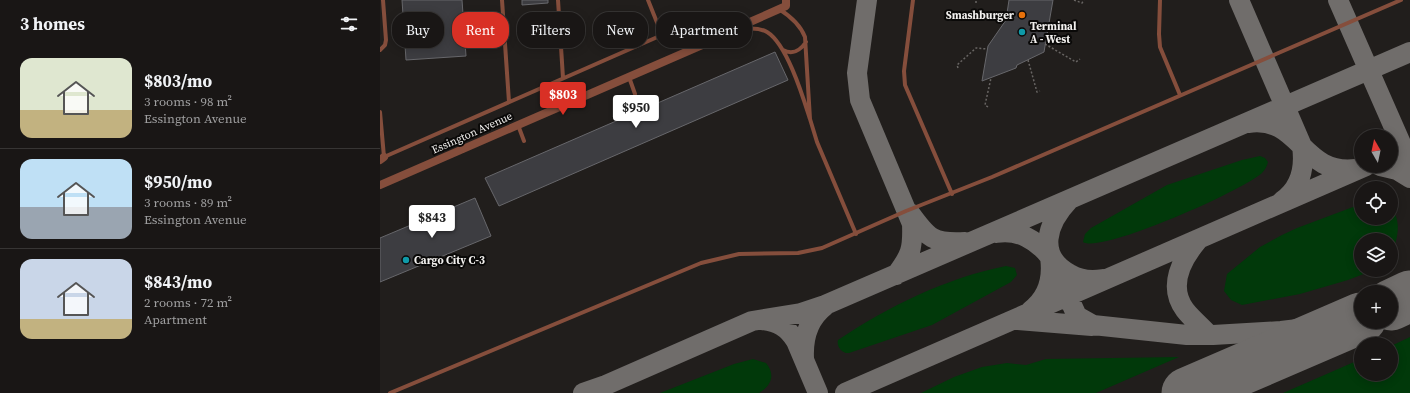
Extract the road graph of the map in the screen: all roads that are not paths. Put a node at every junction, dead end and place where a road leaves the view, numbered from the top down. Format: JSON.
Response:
{"nodes":[{"id":1,"x":383,"y":0,"type":"edge"},
{"id":2,"x":502,"y":0,"type":"edge"},
{"id":3,"x":558,"y":0,"type":"edge"},
{"id":4,"x":648,"y":0,"type":"edge"},
{"id":5,"x":786,"y":0,"type":"edge"},
{"id":6,"x":913,"y":0,"type":"edge"},
{"id":7,"x":1160,"y":0,"type":"edge"},
{"id":8,"x":1400,"y":0,"type":"edge"},
{"id":9,"x":779,"y":9,"type":"junction"},
{"id":10,"x":752,"y":21,"type":"edge"},
{"id":11,"x":752,"y":28,"type":"edge"},
{"id":12,"x":806,"y":42,"type":"junction"},
{"id":13,"x":695,"y":48,"type":"edge"},
{"id":14,"x":782,"y":49,"type":"junction"},
{"id":15,"x":380,"y":50,"type":"edge"},
{"id":16,"x":629,"y":77,"type":"junction"},
{"id":17,"x":564,"y":78,"type":"junction"},
{"id":18,"x":635,"y":94,"type":"dead end"},
{"id":19,"x":1180,"y":95,"type":"junction"},
{"id":20,"x":510,"y":102,"type":"junction"},
{"id":21,"x":380,"y":112,"type":"edge"},
{"id":22,"x":810,"y":119,"type":"junction"},
{"id":23,"x":518,"y":125,"type":"junction"},
{"id":24,"x":524,"y":141,"type":"dead end"},
{"id":25,"x":382,"y":158,"type":"edge"},
{"id":26,"x":380,"y":185,"type":"edge"},
{"id":27,"x":952,"y":194,"type":"junction"},
{"id":28,"x":856,"y":234,"type":"junction"},
{"id":29,"x":390,"y":393,"type":"edge"}],
"edges":[{"from":1,"to":15,"type":"lane"},
{"from":2,"to":20,"type":"lane"},
{"from":3,"to":17,"type":"lane"},
{"from":4,"to":17,"type":"lane"},
{"from":5,"to":9,"type":"street","name":"Essington Avenue"},
{"from":6,"to":27,"type":"lane"},
{"from":7,"to":19,"type":"lane"},
{"from":8,"to":19,"type":"lane"},
{"from":9,"to":10,"type":"street","name":"Essington Avenue"},
{"from":9,"to":12,"type":"lane"},
{"from":11,"to":14,"type":"lane"},
{"from":12,"to":14,"type":"lane"},
{"from":12,"to":22,"type":"lane"},
{"from":13,"to":16,"type":"street","name":"Essington Avenue"},
{"from":14,"to":22,"type":"lane"},
{"from":16,"to":18,"type":"lane"},
{"from":16,"to":23,"type":"street","name":"Essington Avenue"},
{"from":17,"to":20,"type":"lane"},
{"from":19,"to":27,"type":"lane"},
{"from":20,"to":25,"type":"lane"},
{"from":21,"to":25,"type":"lane"},
{"from":22,"to":28,"type":"lane"},
{"from":23,"to":24,"type":"lane"},
{"from":23,"to":26,"type":"street","name":"Essington Avenue"},
{"from":27,"to":28,"type":"lane"},
{"from":28,"to":29,"type":"lane"}]}
